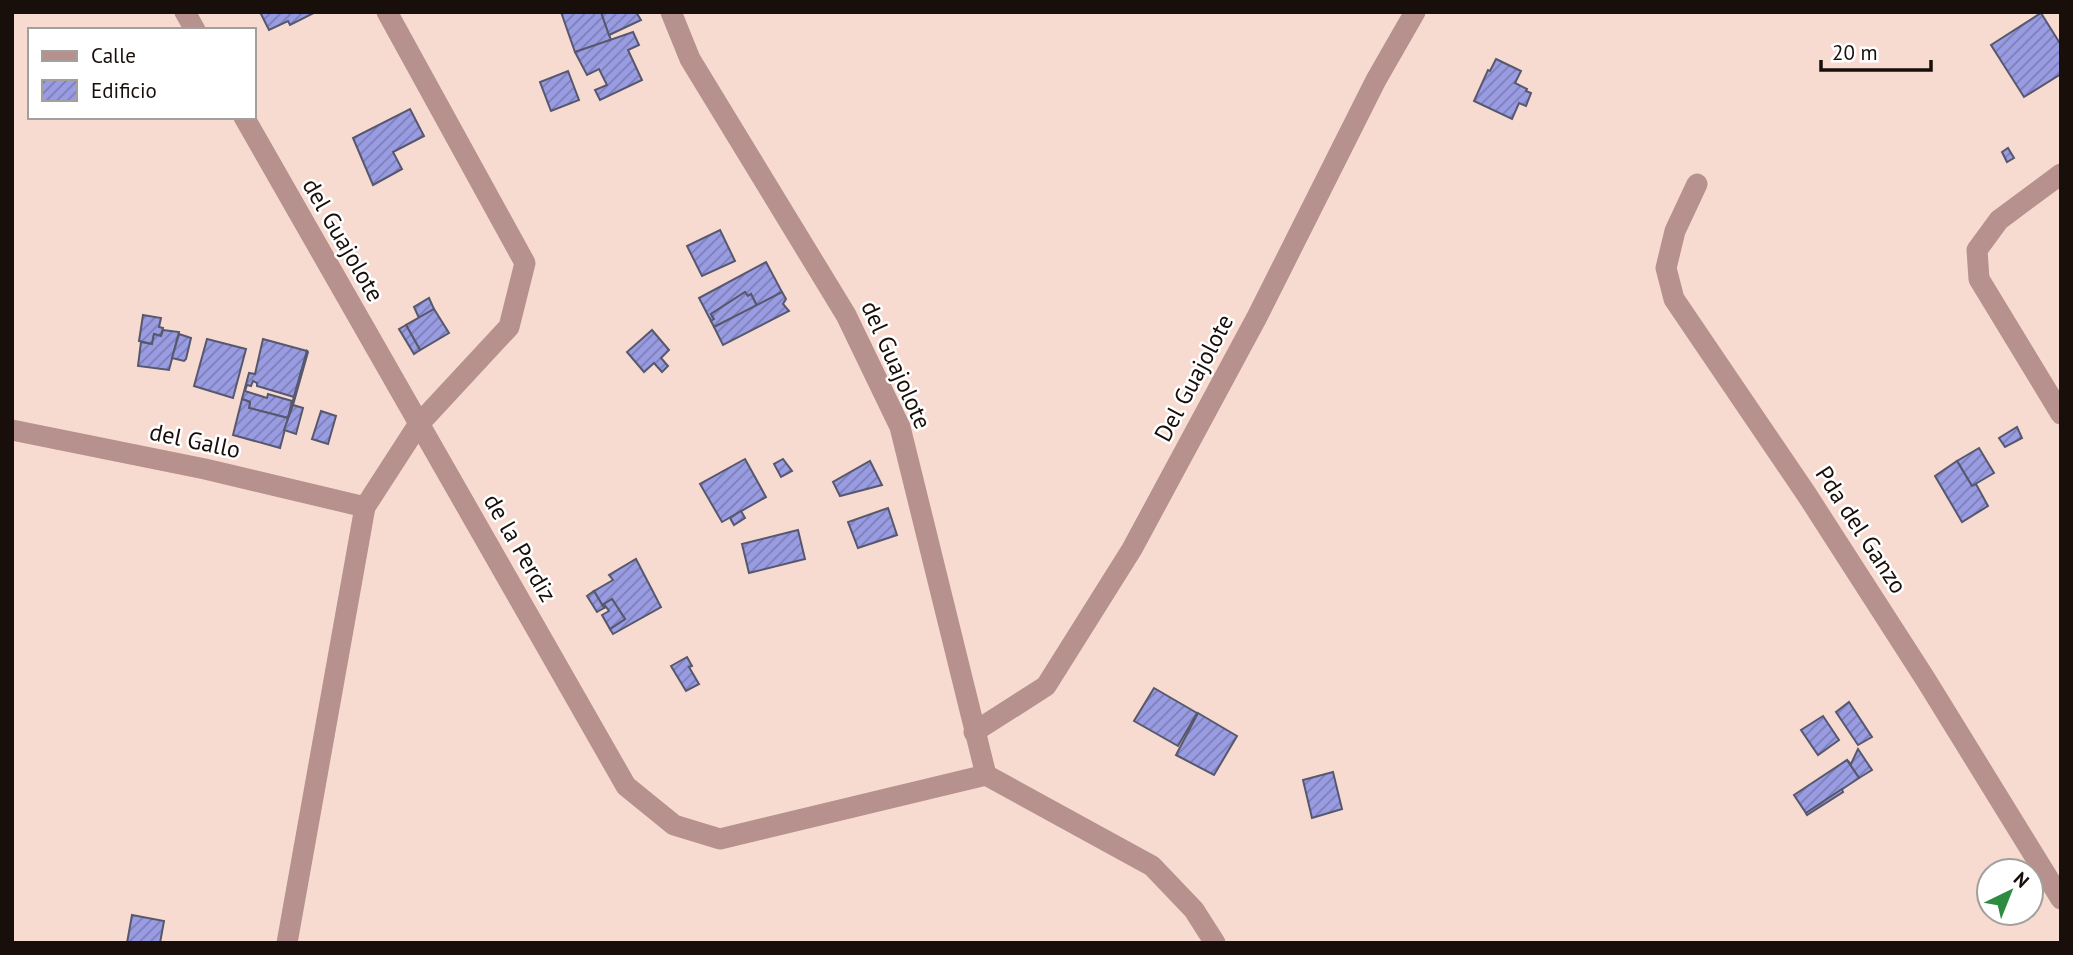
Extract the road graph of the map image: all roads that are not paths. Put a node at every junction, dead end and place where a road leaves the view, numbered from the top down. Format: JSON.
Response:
{"nodes":[{"id":1,"x":185,"y":12,"type":"edge"},
{"id":2,"x":387,"y":12,"type":"edge"},
{"id":3,"x":671,"y":12,"type":"edge"},
{"id":4,"x":1415,"y":12,"type":"edge"},
{"id":5,"x":194,"y":28,"type":"edge"},
{"id":6,"x":245,"y":119,"type":"edge"},
{"id":7,"x":2061,"y":174,"type":"edge"},
{"id":8,"x":1697,"y":184,"type":"dead end"},
{"id":9,"x":2061,"y":414,"type":"edge"},
{"id":10,"x":418,"y":425,"type":"junction"},
{"id":11,"x":12,"y":430,"type":"edge"},
{"id":12,"x":365,"y":508,"type":"junction"},
{"id":13,"x":974,"y":732,"type":"junction"},
{"id":14,"x":986,"y":775,"type":"junction"},
{"id":15,"x":2061,"y":899,"type":"edge"},
{"id":16,"x":287,"y":943,"type":"edge"},
{"id":17,"x":1215,"y":943,"type":"edge"}],
"edges":[{"from":1,"to":5,"type":"street"},
{"from":2,"to":10,"type":"street"},
{"from":3,"to":13,"type":"street","name":"del Guajolote"},
{"from":4,"to":13,"type":"street","name":"Del Guajolote"},
{"from":6,"to":10,"type":"street","name":"del Guajolote"},
{"from":7,"to":9,"type":"street"},
{"from":8,"to":15,"type":"street","name":"Pda del Ganzo"},
{"from":10,"to":12,"type":"street"},
{"from":10,"to":14,"type":"street","name":"de la Perdiz"},
{"from":11,"to":12,"type":"street","name":"del Gallo"},
{"from":12,"to":16,"type":"street"},
{"from":13,"to":14,"type":"street","name":"del Guajolote"},
{"from":14,"to":17,"type":"street"}]}
